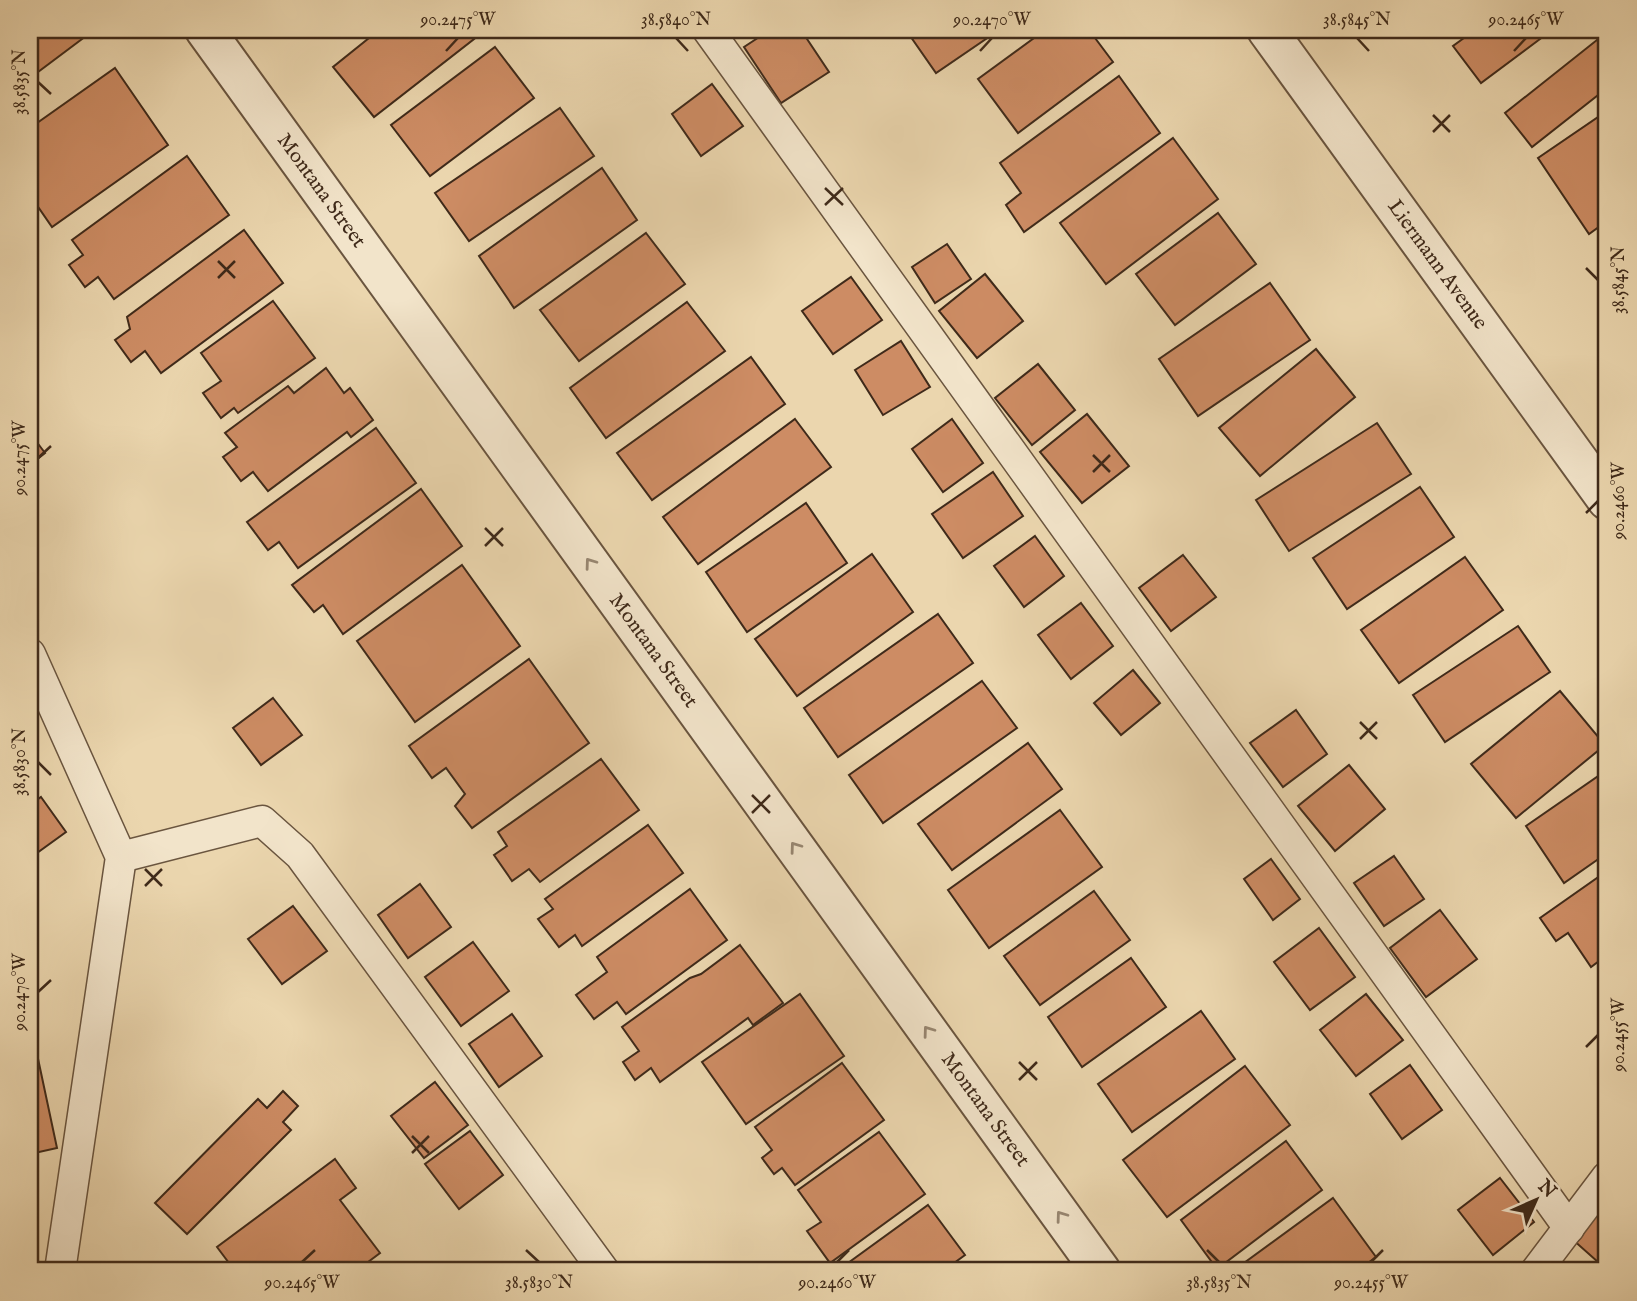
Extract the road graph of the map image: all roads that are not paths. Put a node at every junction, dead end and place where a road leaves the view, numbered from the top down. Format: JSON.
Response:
{"nodes":[{"id":1,"x":205,"y":30,"type":"edge"},
{"id":2,"x":708,"y":30,"type":"edge"},
{"id":3,"x":1267,"y":30,"type":"edge"},
{"id":4,"x":1607,"y":500,"type":"edge"},
{"id":5,"x":30,"y":654,"type":"edge"},
{"id":6,"x":121,"y":857,"type":"junction"},
{"id":7,"x":1607,"y":1177,"type":"edge"},
{"id":8,"x":1569,"y":1228,"type":"junction"},
{"id":9,"x":60,"y":1271,"type":"edge"},
{"id":10,"x":604,"y":1271,"type":"edge"},
{"id":11,"x":1101,"y":1271,"type":"edge"},
{"id":12,"x":1536,"y":1271,"type":"edge"}],
"edges":[{"from":11,"to":1,"type":"street","name":"Montana Street","one_way":true},
{"from":2,"to":8,"type":"lane"},
{"from":3,"to":4,"type":"street","name":"Liermann Avenue"},
{"from":5,"to":6,"type":"lane"},
{"from":6,"to":9,"type":"lane"},
{"from":6,"to":10,"type":"lane"},
{"from":7,"to":8,"type":"lane"},
{"from":8,"to":12,"type":"lane"}]}
